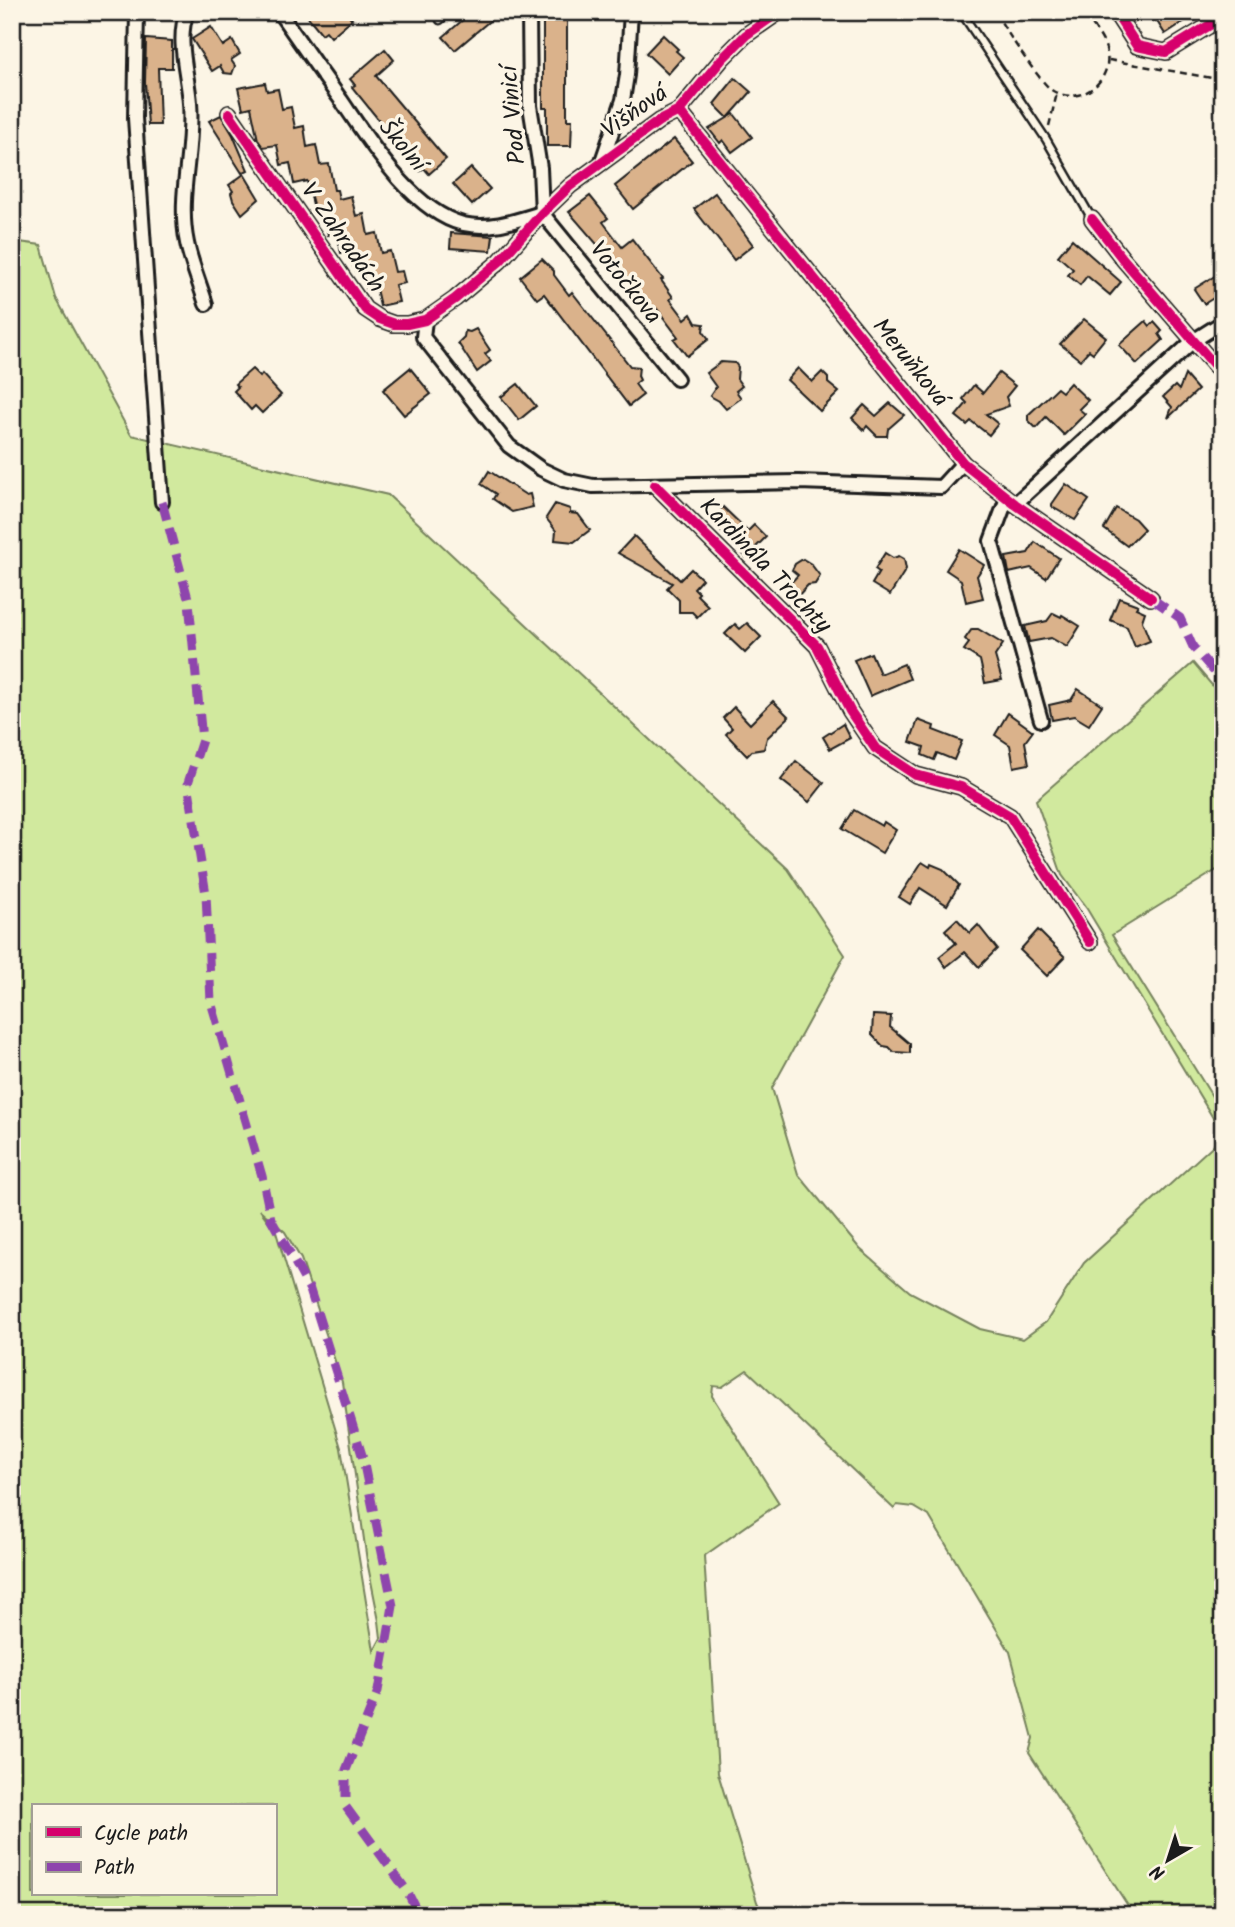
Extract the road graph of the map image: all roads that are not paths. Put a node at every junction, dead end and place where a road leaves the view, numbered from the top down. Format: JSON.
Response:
{"nodes":[{"id":1,"x":137,"y":12,"type":"edge"},
{"id":2,"x":187,"y":12,"type":"edge"},
{"id":3,"x":279,"y":12,"type":"edge"},
{"id":4,"x":449,"y":12,"type":"edge"},
{"id":5,"x":529,"y":12,"type":"edge"},
{"id":6,"x":631,"y":12,"type":"edge"},
{"id":7,"x":779,"y":12,"type":"edge"},
{"id":8,"x":961,"y":12,"type":"edge"},
{"id":9,"x":1115,"y":12,"type":"edge"},
{"id":10,"x":1223,"y":17,"type":"edge"},
{"id":11,"x":440,"y":20,"type":"dead end"},
{"id":12,"x":679,"y":111,"type":"junction"},
{"id":13,"x":229,"y":113,"type":"dead end"},
{"id":14,"x":602,"y":162,"type":"junction"},
{"id":15,"x":542,"y":213,"type":"junction"},
{"id":16,"x":1092,"y":219,"type":"joint"},
{"id":17,"x":206,"y":304,"type":"dead end"},
{"id":18,"x":425,"y":320,"type":"junction"},
{"id":19,"x":1223,"y":322,"type":"edge"},
{"id":20,"x":1194,"y":341,"type":"junction"},
{"id":21,"x":1223,"y":375,"type":"edge"},
{"id":22,"x":677,"y":379,"type":"dead end"},
{"id":23,"x":964,"y":463,"type":"junction"},
{"id":24,"x":655,"y":485,"type":"junction"},
{"id":25,"x":1011,"y":501,"type":"junction"},
{"id":26,"x":162,"y":502,"type":"dead end"},
{"id":27,"x":1151,"y":598,"type":"dead end"},
{"id":28,"x":1041,"y":720,"type":"dead end"},
{"id":29,"x":1090,"y":942,"type":"dead end"}],
"edges":[{"from":1,"to":26,"type":"street"},
{"from":2,"to":17,"type":"street"},
{"from":3,"to":15,"type":"street","name":"Školní"},
{"from":4,"to":11,"type":"lane"},
{"from":5,"to":15,"type":"street","name":"Pod Vinicí"},
{"from":6,"to":14,"type":"street"},
{"from":7,"to":12,"type":"street","name":"Višňová"},
{"from":8,"to":16,"type":"lane"},
{"from":9,"to":10,"type":"street"},
{"from":12,"to":14,"type":"street","name":"Višňová"},
{"from":12,"to":23,"type":"street","name":"Meruňková"},
{"from":13,"to":18,"type":"street","name":"V Zahradách"},
{"from":14,"to":15,"type":"street","name":"Višňová"},
{"from":15,"to":18,"type":"street"},
{"from":15,"to":22,"type":"street","name":"Votočkova"},
{"from":16,"to":20,"type":"street"},
{"from":18,"to":24,"type":"street"},
{"from":19,"to":20,"type":"street"},
{"from":20,"to":21,"type":"street"},
{"from":20,"to":25,"type":"street"},
{"from":23,"to":24,"type":"street"},
{"from":23,"to":25,"type":"street","name":"Meruňková"},
{"from":24,"to":29,"type":"street","name":"Kardinála Trochty"},
{"from":25,"to":27,"type":"street","name":"Meruňková"},
{"from":25,"to":28,"type":"street"}]}
